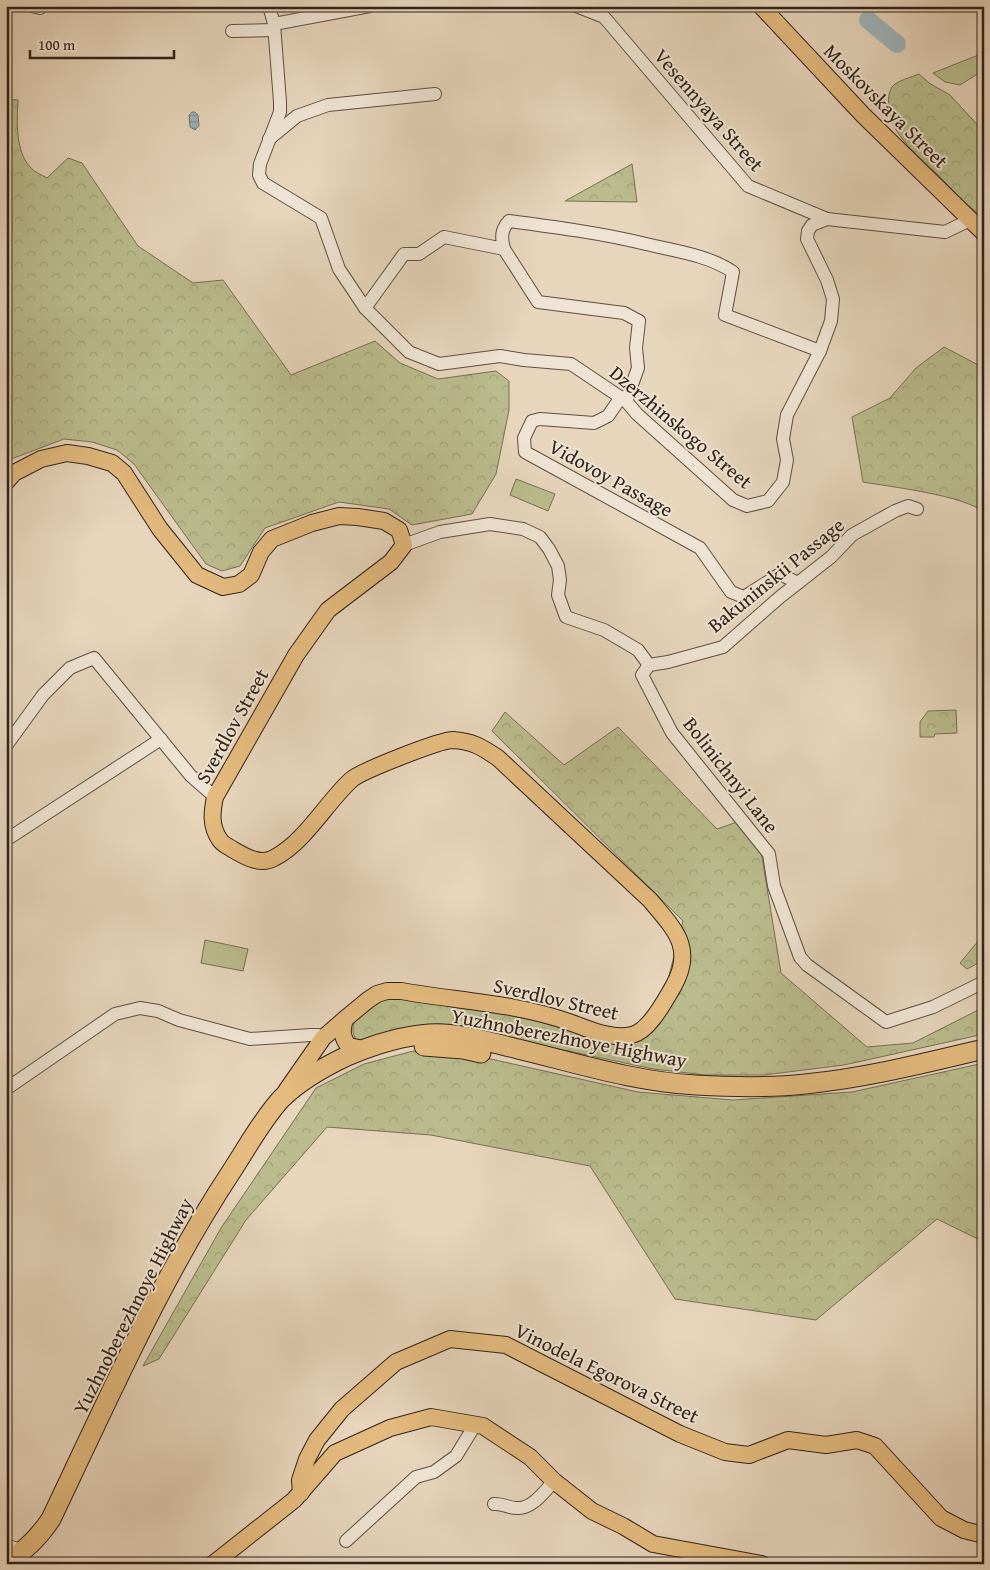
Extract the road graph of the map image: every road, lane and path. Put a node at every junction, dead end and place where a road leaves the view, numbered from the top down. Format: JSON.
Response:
{"nodes":[{"id":1,"x":269,"y":6,"type":"edge"},
{"id":2,"x":370,"y":6,"type":"edge"},
{"id":3,"x":576,"y":6,"type":"edge"},
{"id":4,"x":762,"y":6,"type":"edge"},
{"id":5,"x":274,"y":27,"type":"junction"},
{"id":6,"x":232,"y":32,"type":"dead end"},
{"id":7,"x":435,"y":94,"type":"dead end"},
{"id":8,"x":270,"y":139,"type":"junction"},
{"id":9,"x":828,"y":219,"type":"junction"},
{"id":10,"x":980,"y":229,"type":"edge"},
{"id":11,"x":504,"y":249,"type":"junction"},
{"id":12,"x":365,"y":308,"type":"junction"},
{"id":13,"x":820,"y":351,"type":"junction"},
{"id":14,"x":624,"y":399,"type":"junction"},
{"id":15,"x":6,"y":482,"type":"edge"},
{"id":16,"x":917,"y":509,"type":"dead end"},
{"id":17,"x":404,"y":545,"type":"junction"},
{"id":18,"x":798,"y":583,"type":"junction"},
{"id":19,"x":649,"y":665,"type":"junction"},
{"id":20,"x":161,"y":739,"type":"junction"},
{"id":21,"x":6,"y":746,"type":"edge"},
{"id":22,"x":216,"y":797,"type":"junction"},
{"id":23,"x":6,"y":840,"type":"edge"},
{"id":24,"x":984,"y":982,"type":"edge"},
{"id":25,"x":345,"y":1019,"type":"junction"},
{"id":26,"x":323,"y":1038,"type":"junction"},
{"id":27,"x":363,"y":1049,"type":"junction"},
{"id":28,"x":984,"y":1049,"type":"edge"},
{"id":29,"x":984,"y":1057,"type":"edge"},
{"id":30,"x":328,"y":1070,"type":"junction"},
{"id":31,"x":6,"y":1089,"type":"edge"},
{"id":32,"x":282,"y":1099,"type":"junction"},
{"id":33,"x":475,"y":1425,"type":"junction"},
{"id":34,"x":554,"y":1482,"type":"junction"},
{"id":35,"x":301,"y":1493,"type":"junction"},
{"id":36,"x":494,"y":1504,"type":"dead end"},
{"id":37,"x":984,"y":1535,"type":"edge"},
{"id":38,"x":346,"y":1541,"type":"dead end"},
{"id":39,"x":16,"y":1553,"type":"edge"},
{"id":40,"x":6,"y":1562,"type":"edge"},
{"id":41,"x":213,"y":1564,"type":"edge"},
{"id":42,"x":762,"y":1564,"type":"edge"}],
"edges":[{"from":1,"to":5,"type":"street","name":"Dzerzhinskogo Street"},
{"from":2,"to":5,"type":"street"},
{"from":3,"to":9,"type":"street","name":"Vesennyaya Street"},
{"from":4,"to":10,"type":"main road","name":"Moskovskaya Street"},
{"from":5,"to":6,"type":"street"},
{"from":5,"to":8,"type":"street","name":"Dzerzhinskogo Street"},
{"from":7,"to":8,"type":"street"},
{"from":8,"to":12,"type":"street","name":"Dzerzhinskogo Street"},
{"from":9,"to":10,"type":"street"},
{"from":9,"to":13,"type":"street","name":"Dzerzhinskogo Street"},
{"from":11,"to":12,"type":"street"},
{"from":11,"to":13,"type":"street"},
{"from":11,"to":14,"type":"street"},
{"from":12,"to":14,"type":"street","name":"Dzerzhinskogo Street"},
{"from":13,"to":14,"type":"street","name":"Dzerzhinskogo Street"},
{"from":14,"to":18,"type":"street","name":"Vidovoy Passage"},
{"from":15,"to":17,"type":"main road"},
{"from":16,"to":18,"type":"street","name":"Bakuninskii Passage"},
{"from":17,"to":19,"type":"street"},
{"from":17,"to":22,"type":"main road","name":"Sverdlov Street"},
{"from":18,"to":19,"type":"street","name":"Bakuninskii Passage"},
{"from":19,"to":24,"type":"street","name":"Bolinichnyi Lane"},
{"from":20,"to":21,"type":"street"},
{"from":20,"to":22,"type":"street"},
{"from":20,"to":23,"type":"street"},
{"from":22,"to":25,"type":"main road","name":"Sverdlov Street"},
{"from":25,"to":26,"type":"main road","name":"Sverdlov Street"},
{"from":25,"to":27,"type":"main road"},
{"from":26,"to":30,"type":"main road"},
{"from":26,"to":31,"type":"street"},
{"from":26,"to":32,"type":"main road","name":"Sverdlov Street"},
{"from":27,"to":28,"type":"highway","name":"Yuzhnoberezhnoye Highway"},
{"from":27,"to":30,"type":"highway","name":"Yuzhnoberezhnoye Highway"},
{"from":29,"to":30,"type":"highway","name":"Yuzhnoberezhnoye Highway"},
{"from":30,"to":32,"type":"highway","name":"Yuzhnoberezhnoye Highway"},
{"from":30,"to":39,"type":"highway","name":"Yuzhnoberezhnoye Highway"},
{"from":32,"to":39,"type":"highway","name":"Yuzhnoberezhnoye Highway"},
{"from":33,"to":34,"type":"main road"},
{"from":33,"to":35,"type":"main road"},
{"from":33,"to":38,"type":"street"},
{"from":34,"to":36,"type":"street"},
{"from":34,"to":42,"type":"main road"},
{"from":35,"to":37,"type":"main road","name":"Vinodela Egorova Street"},
{"from":35,"to":41,"type":"main road"},
{"from":39,"to":40,"type":"highway","name":"Yuzhnoberezhnoye Highway"}]}
